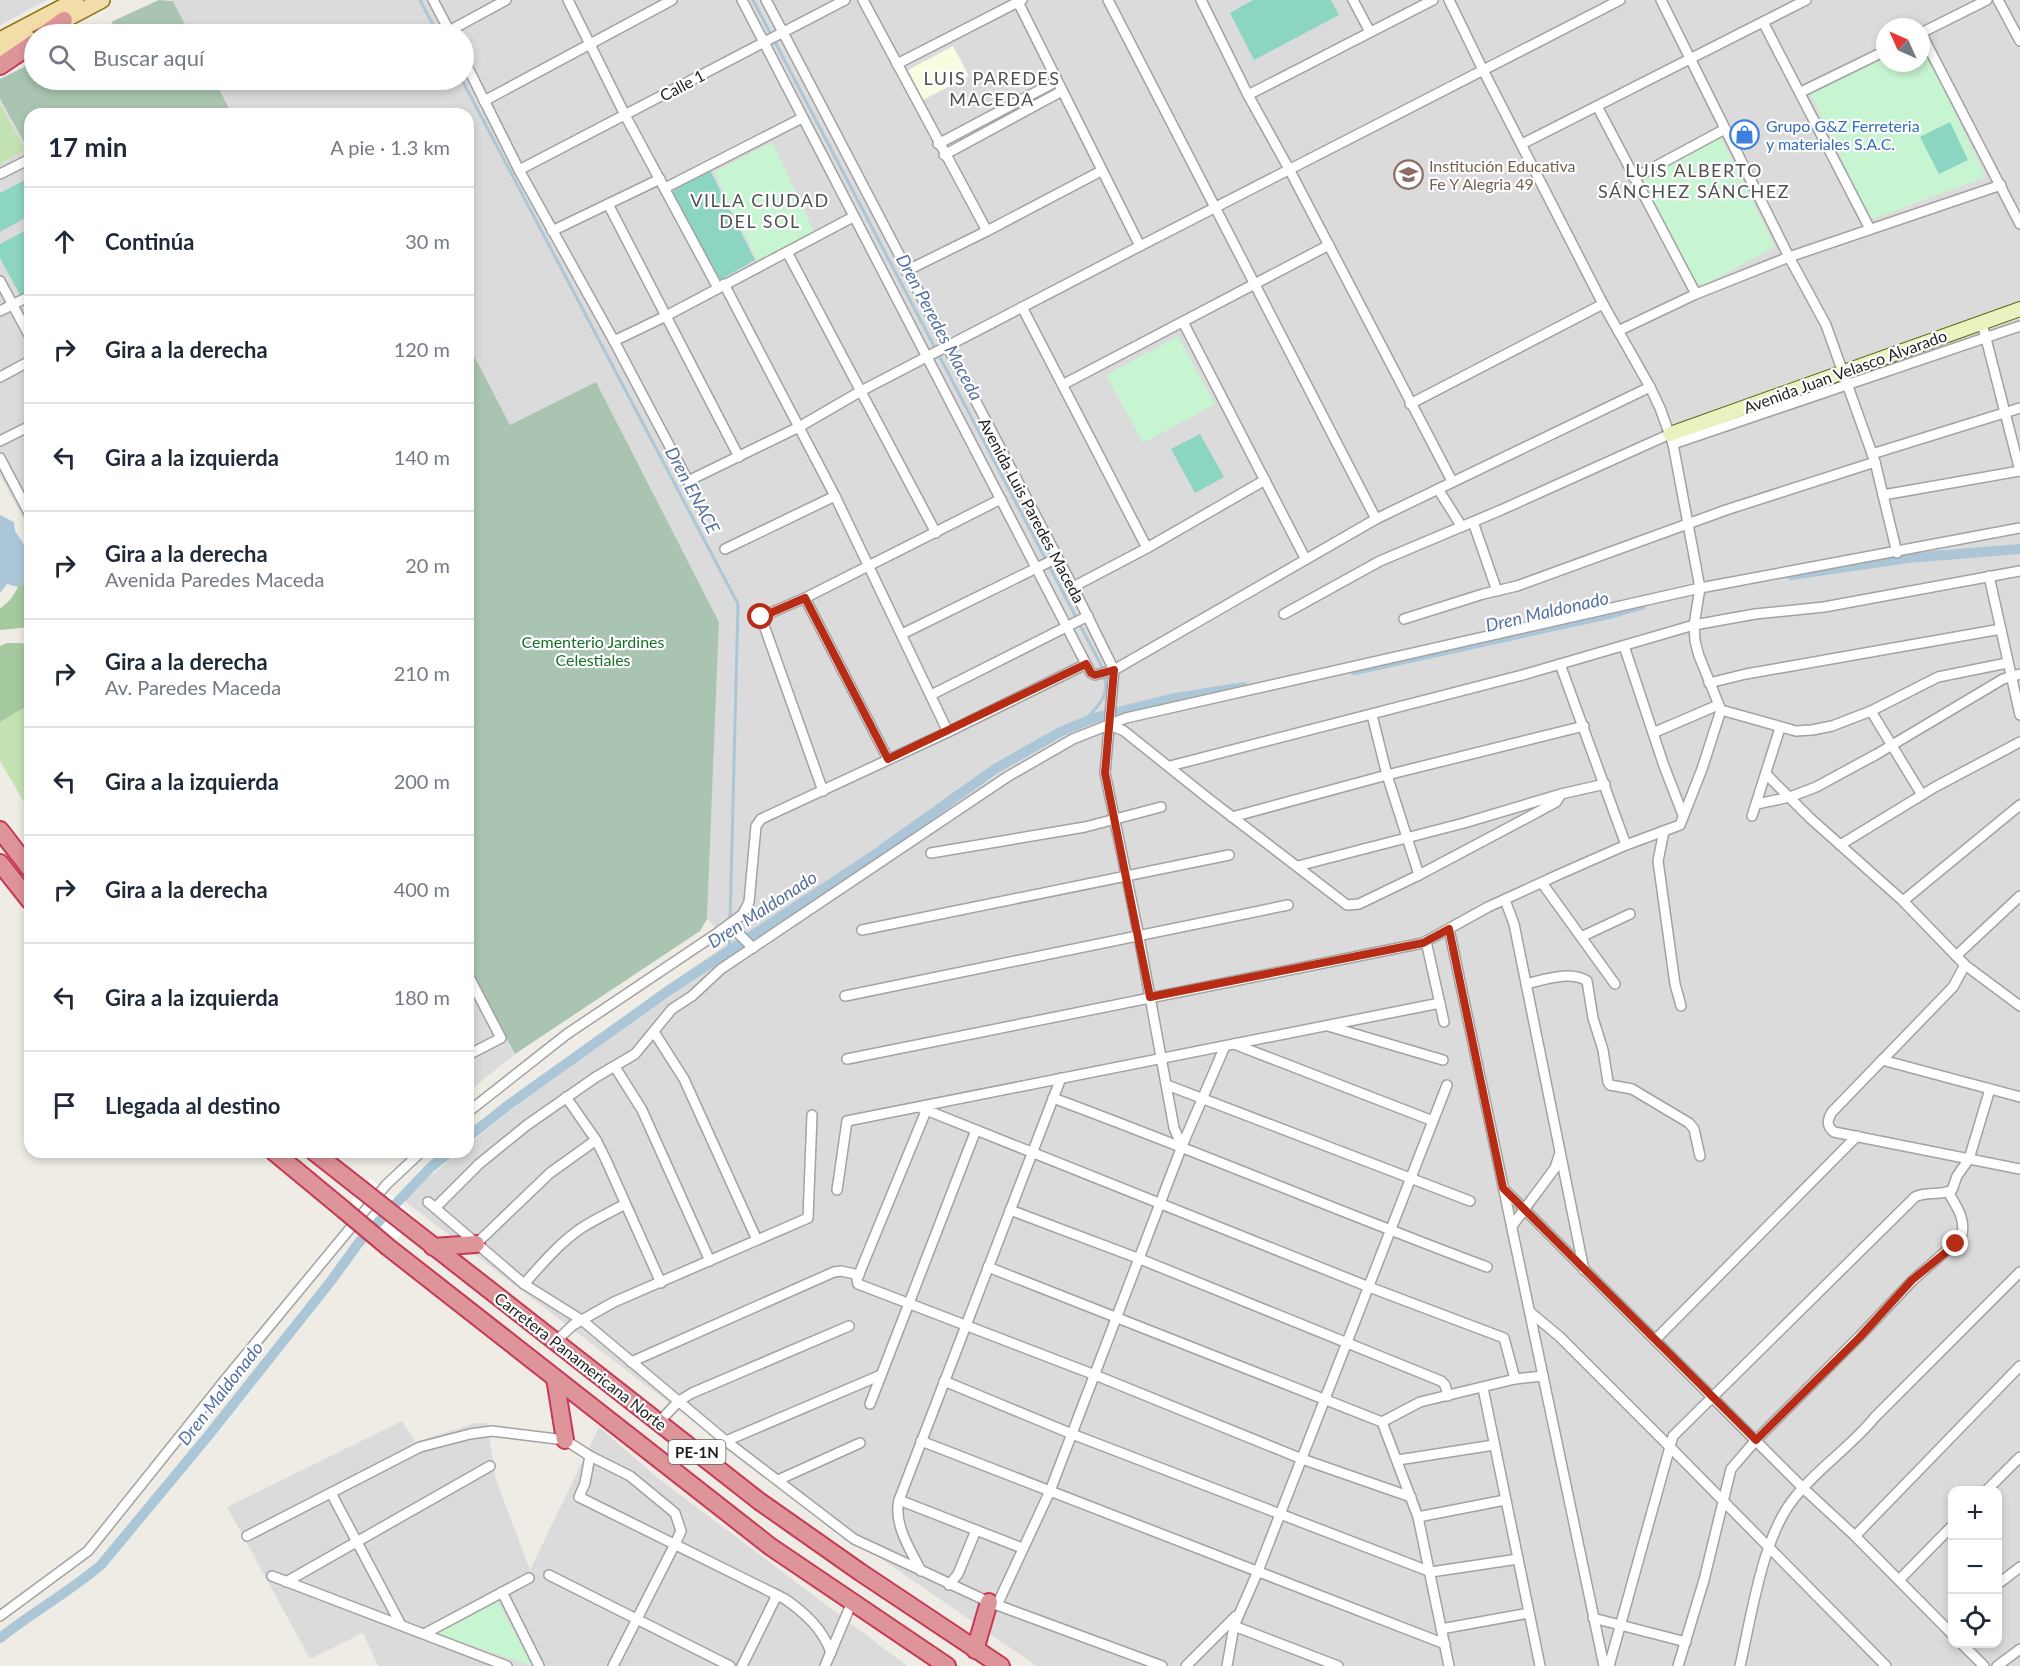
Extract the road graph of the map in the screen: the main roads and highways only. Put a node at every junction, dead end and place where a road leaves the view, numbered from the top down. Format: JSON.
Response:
{"nodes":[{"id":1,"x":102,"y":0,"type":"edge"},
{"id":2,"x":66,"y":7,"type":"edge"},
{"id":3,"x":32,"y":24,"type":"edge"},
{"id":4,"x":48,"y":24,"type":"edge"},
{"id":5,"x":53,"y":24,"type":"edge"},
{"id":6,"x":24,"y":28,"type":"edge"},
{"id":7,"x":0,"y":40,"type":"edge"},
{"id":8,"x":24,"y":41,"type":"edge"},
{"id":9,"x":24,"y":50,"type":"edge"},
{"id":10,"x":0,"y":54,"type":"edge"},
{"id":11,"x":0,"y":66,"type":"edge"},
{"id":12,"x":0,"y":830,"type":"edge"},
{"id":13,"x":24,"y":861,"type":"edge"},
{"id":14,"x":0,"y":863,"type":"edge"},
{"id":15,"x":24,"y":893,"type":"edge"},
{"id":16,"x":281,"y":1158,"type":"edge"},
{"id":17,"x":322,"y":1158,"type":"edge"},
{"id":18,"x":476,"y":1244,"type":"road end"},
{"id":19,"x":433,"y":1247,"type":"junction"},
{"id":20,"x":555,"y":1378,"type":"junction"},
{"id":21,"x":565,"y":1440,"type":"road end"},
{"id":22,"x":993,"y":1604,"type":"road end"},
{"id":23,"x":975,"y":1650,"type":"junction"},
{"id":24,"x":947,"y":1666,"type":"edge"},
{"id":25,"x":1000,"y":1666,"type":"edge"}],
"edges":[{"from":1,"to":2,"type":"main road"},
{"from":2,"to":3,"type":"main road"},
{"from":2,"to":4,"type":"main road"},
{"from":2,"to":5,"type":"highway"},
{"from":6,"to":7,"type":"main road"},
{"from":8,"to":10,"type":"main road"},
{"from":9,"to":11,"type":"highway"},
{"from":12,"to":13,"type":"highway"},
{"from":14,"to":15,"type":"highway"},
{"from":16,"to":20,"type":"highway","name":"Carretera Panamericana Norte","number":"PE-1N","bridge":true},
{"from":17,"to":19,"type":"highway","name":"Carretera Panamericana Norte","number":"PE-1N","bridge":true},
{"from":18,"to":19,"type":"highway"},
{"from":19,"to":23,"type":"highway","name":"Carretera Panamericana Norte","number":"PE-1N"},
{"from":20,"to":21,"type":"highway"},
{"from":20,"to":24,"type":"highway","name":"Carretera Panamericana Norte","number":"PE-1N"},
{"from":22,"to":23,"type":"highway"},
{"from":23,"to":25,"type":"highway","name":"Carretera Panamericana Norte","number":"PE-1N"}]}
